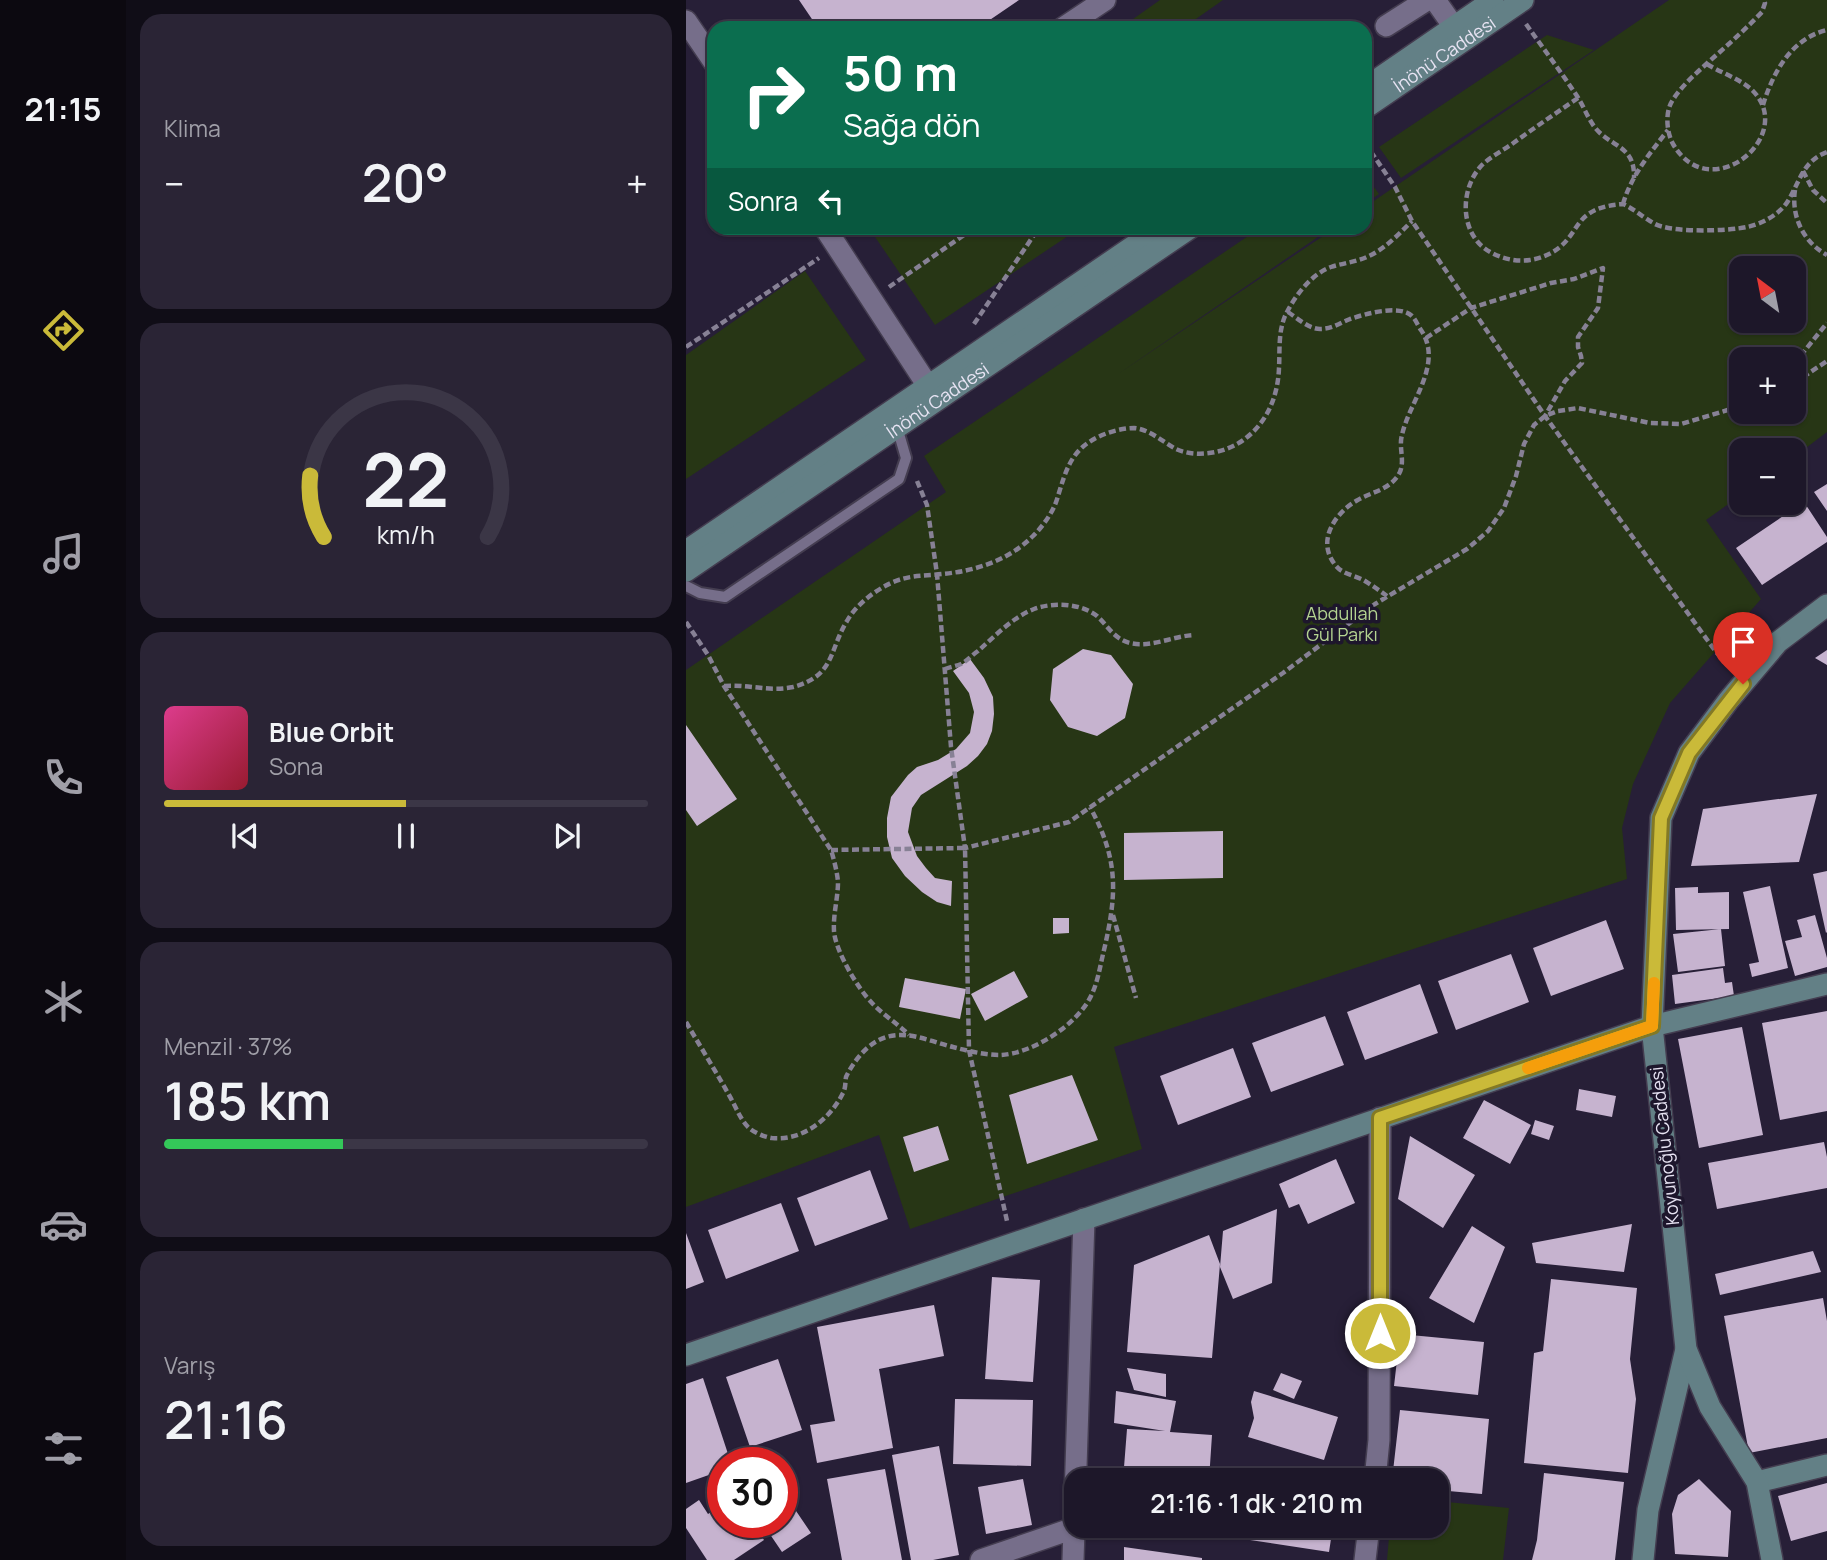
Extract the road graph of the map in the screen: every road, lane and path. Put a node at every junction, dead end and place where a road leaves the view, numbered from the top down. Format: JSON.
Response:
{"nodes":[{"id":1,"x":1105,"y":0,"type":"edge"},
{"id":2,"x":1427,"y":0,"type":"edge"},
{"id":3,"x":1435,"y":0,"type":"edge"},
{"id":4,"x":1764,"y":0,"type":"edge"},
{"id":5,"x":1510,"y":2,"type":"edge"},
{"id":6,"x":1086,"y":14,"type":"edge"},
{"id":7,"x":686,"y":21,"type":"edge"},
{"id":8,"x":1386,"y":26,"type":"dead end"},
{"id":9,"x":1454,"y":27,"type":"junction"},
{"id":10,"x":1827,"y":30,"type":"edge"},
{"id":11,"x":707,"y":52,"type":"edge"},
{"id":12,"x":1707,"y":64,"type":"junction"},
{"id":13,"x":1372,"y":83,"type":"edge"},
{"id":14,"x":1578,"y":98,"type":"junction"},
{"id":15,"x":1372,"y":103,"type":"edge"},
{"id":16,"x":1763,"y":105,"type":"junction"},
{"id":17,"x":1668,"y":130,"type":"junction"},
{"id":18,"x":1827,"y":152,"type":"edge"},
{"id":19,"x":1372,"y":153,"type":"edge"},
{"id":20,"x":1803,"y":170,"type":"junction"},
{"id":21,"x":1634,"y":178,"type":"junction"},
{"id":22,"x":1797,"y":182,"type":"junction"},
{"id":23,"x":1827,"y":203,"type":"edge"},
{"id":24,"x":1623,"y":204,"type":"junction"},
{"id":25,"x":1412,"y":221,"type":"junction"},
{"id":26,"x":829,"y":235,"type":"edge"},
{"id":27,"x":964,"y":235,"type":"edge"},
{"id":28,"x":1033,"y":235,"type":"edge"},
{"id":29,"x":1150,"y":235,"type":"edge"},
{"id":30,"x":1180,"y":235,"type":"edge"},
{"id":31,"x":836,"y":246,"type":"junction"},
{"id":32,"x":1827,"y":255,"type":"edge"},
{"id":33,"x":872,"y":300,"type":"junction"},
{"id":34,"x":1471,"y":308,"type":"junction"},
{"id":35,"x":1287,"y":312,"type":"junction"},
{"id":36,"x":1827,"y":323,"type":"edge"},
{"id":37,"x":973,"y":326,"type":"dead end"},
{"id":38,"x":1426,"y":338,"type":"junction"},
{"id":39,"x":686,"y":347,"type":"edge"},
{"id":40,"x":1806,"y":349,"type":"edge"},
{"id":41,"x":1827,"y":361,"type":"edge"},
{"id":42,"x":1806,"y":375,"type":"edge"},
{"id":43,"x":928,"y":386,"type":"junction"},
{"id":44,"x":1729,"y":410,"type":"edge"},
{"id":45,"x":1545,"y":416,"type":"junction"},
{"id":46,"x":897,"y":427,"type":"junction"},
{"id":47,"x":927,"y":505,"type":"dead end"},
{"id":48,"x":686,"y":551,"type":"edge"},
{"id":49,"x":686,"y":571,"type":"edge"},
{"id":50,"x":937,"y":575,"type":"junction"},
{"id":51,"x":686,"y":586,"type":"edge"},
{"id":52,"x":1387,"y":597,"type":"junction"},
{"id":53,"x":1827,"y":605,"type":"edge"},
{"id":54,"x":686,"y":622,"type":"edge"},
{"id":55,"x":1194,"y":635,"type":"dead end"},
{"id":56,"x":1716,"y":652,"type":"dead end"},
{"id":57,"x":945,"y":669,"type":"junction"},
{"id":58,"x":724,"y":687,"type":"junction"},
{"id":59,"x":1090,"y":807,"type":"junction"},
{"id":60,"x":965,"y":848,"type":"junction"},
{"id":61,"x":831,"y":850,"type":"junction"},
{"id":62,"x":1112,"y":911,"type":"junction"},
{"id":63,"x":1827,"y":984,"type":"edge"},
{"id":64,"x":1136,"y":998,"type":"dead end"},
{"id":65,"x":686,"y":1022,"type":"edge"},
{"id":66,"x":1652,"y":1026,"type":"junction"},
{"id":67,"x":910,"y":1035,"type":"junction"},
{"id":68,"x":969,"y":1050,"type":"junction"},
{"id":69,"x":1380,"y":1118,"type":"junction"},
{"id":70,"x":1084,"y":1219,"type":"junction"},
{"id":71,"x":1012,"y":1244,"type":"junction"},
{"id":72,"x":1686,"y":1349,"type":"junction"},
{"id":73,"x":686,"y":1355,"type":"edge"},
{"id":74,"x":1827,"y":1465,"type":"edge"},
{"id":75,"x":1076,"y":1468,"type":"edge"},
{"id":76,"x":1376,"y":1468,"type":"edge"},
{"id":77,"x":1757,"y":1482,"type":"junction"},
{"id":78,"x":1064,"y":1531,"type":"edge"},
{"id":79,"x":1074,"y":1538,"type":"edge"},
{"id":80,"x":1368,"y":1538,"type":"edge"},
{"id":81,"x":981,"y":1560,"type":"edge"},
{"id":82,"x":1073,"y":1560,"type":"edge"},
{"id":83,"x":1365,"y":1560,"type":"edge"},
{"id":84,"x":1643,"y":1560,"type":"edge"},
{"id":85,"x":1772,"y":1560,"type":"edge"}],
"edges":[{"from":1,"to":6,"type":"street"},
{"from":2,"to":8,"type":"street"},
{"from":3,"to":9,"type":"street"},
{"from":4,"to":12,"type":"path"},
{"from":5,"to":9,"type":"street","name":"İnönü Caddesi"},
{"from":5,"to":14,"type":"path"},
{"from":5,"to":15,"type":"street","name":"İnönü Caddesi"},
{"from":7,"to":11,"type":"street"},
{"from":9,"to":13,"type":"street","name":"İnönü Caddesi"},
{"from":10,"to":16,"type":"path"},
{"from":12,"to":16,"type":"path"},
{"from":12,"to":17,"type":"path"},
{"from":14,"to":21,"type":"path"},
{"from":14,"to":24,"type":"path"},
{"from":16,"to":17,"type":"path"},
{"from":17,"to":21,"type":"path"},
{"from":18,"to":20,"type":"path"},
{"from":19,"to":25,"type":"path"},
{"from":20,"to":22,"type":"path"},
{"from":20,"to":23,"type":"path"},
{"from":21,"to":24,"type":"path"},
{"from":22,"to":24,"type":"path"},
{"from":22,"to":32,"type":"path"},
{"from":25,"to":34,"type":"path"},
{"from":25,"to":35,"type":"path"},
{"from":26,"to":31,"type":"street"},
{"from":27,"to":33,"type":"path"},
{"from":28,"to":37,"type":"path"},
{"from":29,"to":43,"type":"street","name":"İnönü Caddesi"},
{"from":30,"to":46,"type":"street","name":"İnönü Caddesi"},
{"from":31,"to":33,"type":"street"},
{"from":31,"to":39,"type":"path"},
{"from":33,"to":43,"type":"street"},
{"from":34,"to":38,"type":"path"},
{"from":34,"to":45,"type":"path"},
{"from":34,"to":45,"type":"path"},
{"from":35,"to":38,"type":"path"},
{"from":35,"to":50,"type":"path"},
{"from":36,"to":40,"type":"path"},
{"from":38,"to":52,"type":"path"},
{"from":41,"to":42,"type":"path"},
{"from":43,"to":48,"type":"street","name":"İnönü Caddesi"},
{"from":44,"to":45,"type":"path"},
{"from":45,"to":52,"type":"path"},
{"from":45,"to":56,"type":"path"},
{"from":46,"to":49,"type":"street","name":"İnönü Caddesi"},
{"from":46,"to":51,"type":"lane"},
{"from":47,"to":50,"type":"path"},
{"from":50,"to":57,"type":"path"},
{"from":50,"to":58,"type":"path"},
{"from":52,"to":59,"type":"path"},
{"from":53,"to":66,"type":"street","name":"Koyunoğlu Caddesi"},
{"from":54,"to":58,"type":"path"},
{"from":55,"to":57,"type":"path"},
{"from":57,"to":60,"type":"path"},
{"from":58,"to":61,"type":"path"},
{"from":59,"to":60,"type":"path"},
{"from":59,"to":62,"type":"path"},
{"from":60,"to":61,"type":"path"},
{"from":60,"to":68,"type":"path"},
{"from":61,"to":67,"type":"path"},
{"from":62,"to":64,"type":"path"},
{"from":62,"to":68,"type":"path"},
{"from":63,"to":66,"type":"street"},
{"from":65,"to":67,"type":"path"},
{"from":66,"to":69,"type":"street"},
{"from":66,"to":72,"type":"street","name":"Koyunoğlu Caddesi"},
{"from":67,"to":68,"type":"path"},
{"from":68,"to":71,"type":"path"},
{"from":69,"to":70,"type":"street"},
{"from":69,"to":76,"type":"street"},
{"from":70,"to":71,"type":"street"},
{"from":70,"to":75,"type":"street"},
{"from":71,"to":73,"type":"street"},
{"from":72,"to":77,"type":"street","name":"Koyunoğlu Caddesi"},
{"from":72,"to":84,"type":"street"},
{"from":74,"to":77,"type":"street"},
{"from":77,"to":85,"type":"street","name":"Koyunoğlu Caddesi"},
{"from":78,"to":81,"type":"street"},
{"from":79,"to":82,"type":"street"},
{"from":80,"to":83,"type":"street"}]}
